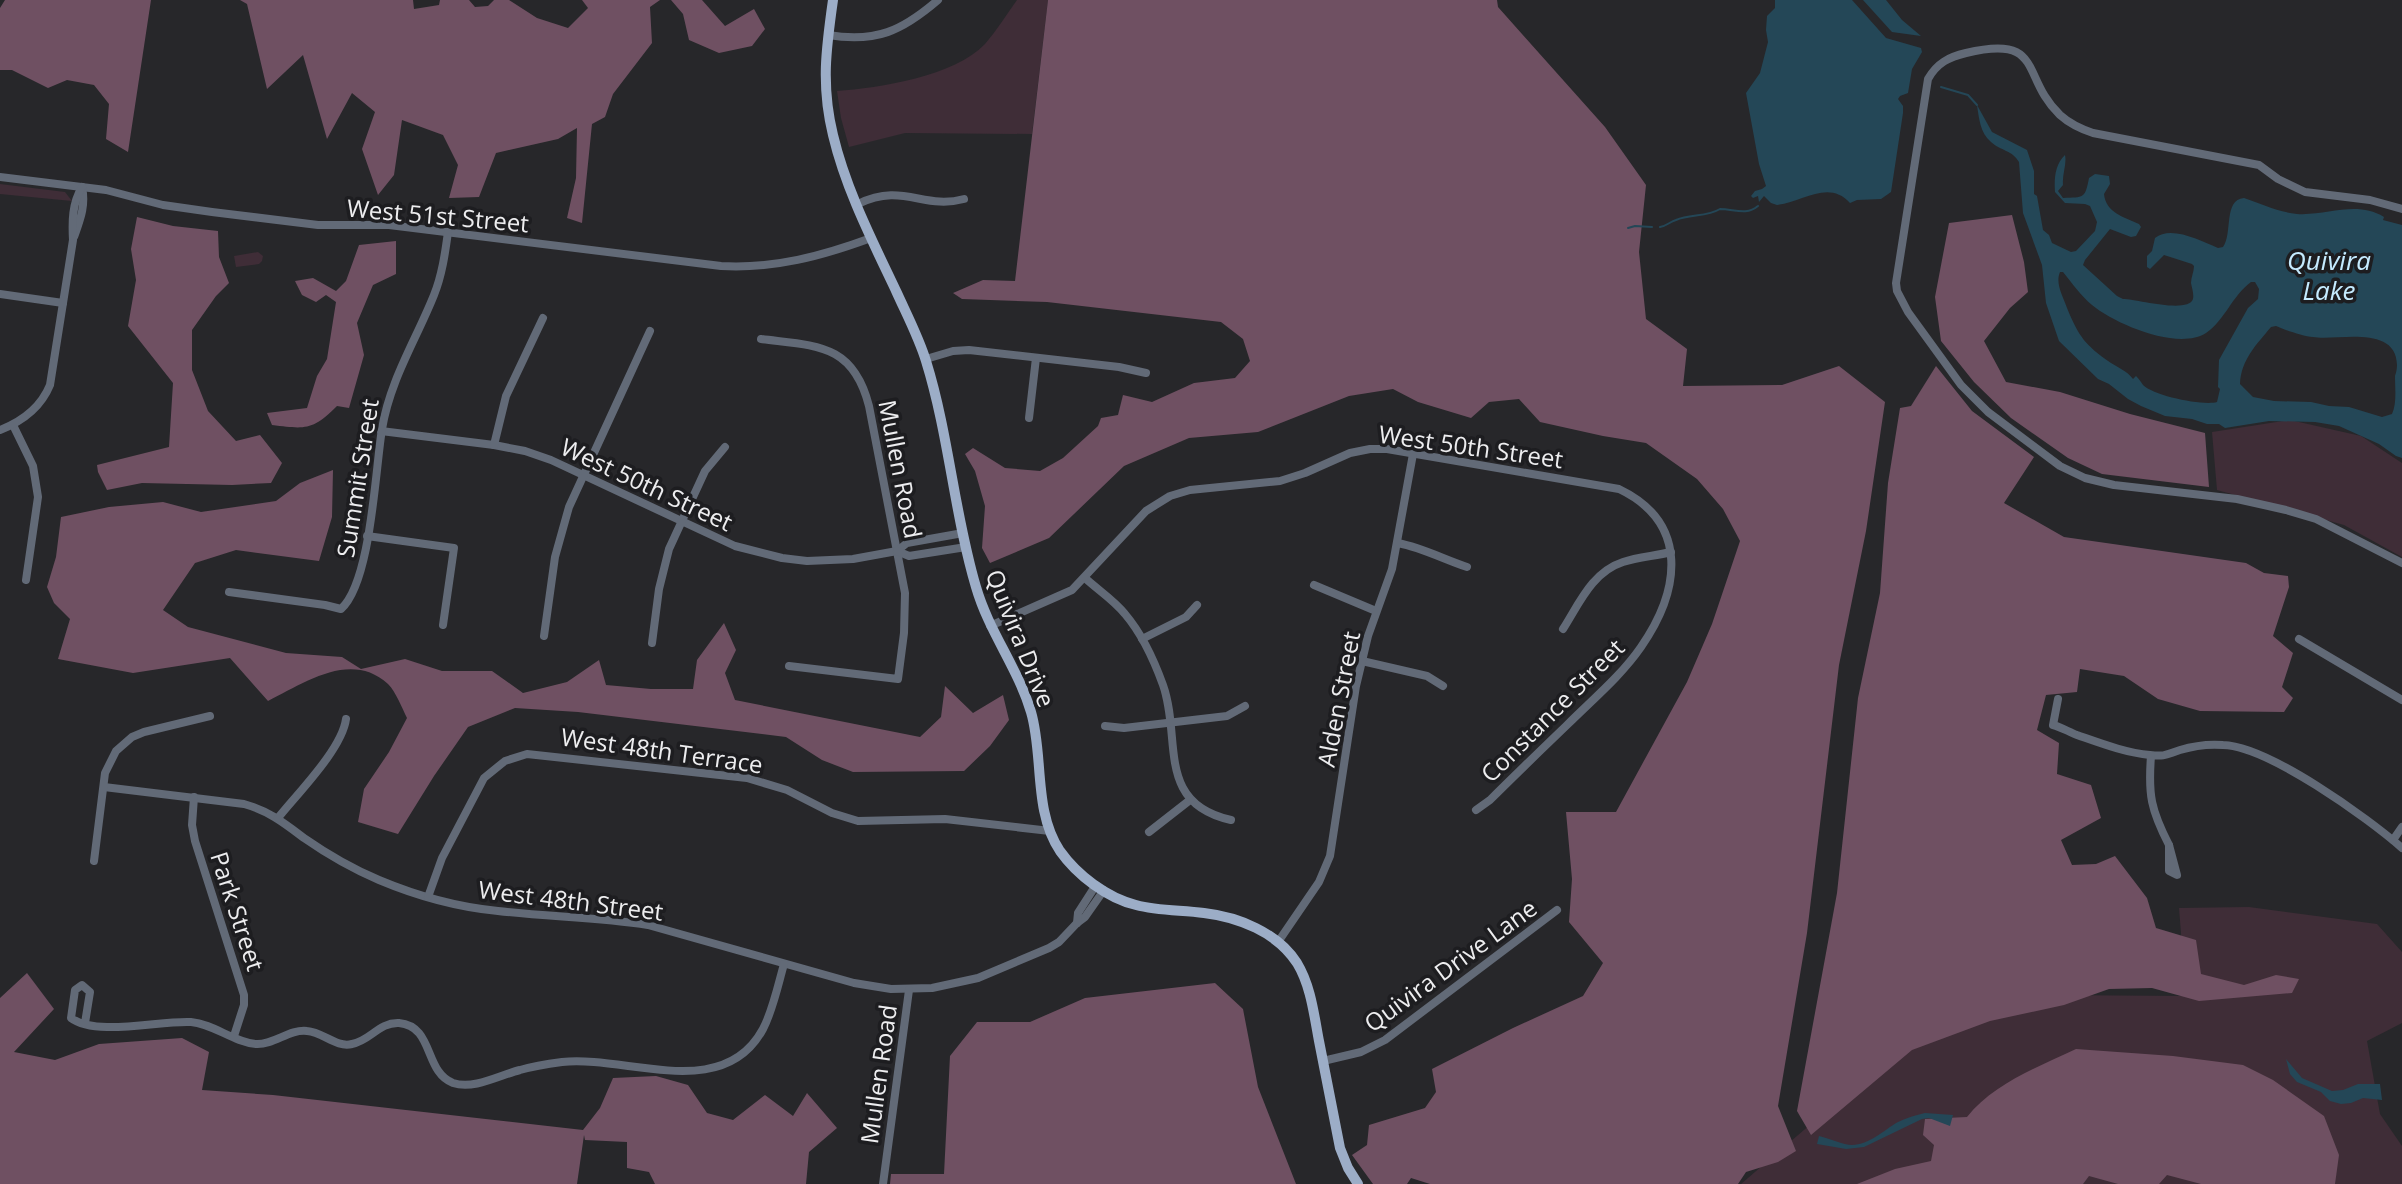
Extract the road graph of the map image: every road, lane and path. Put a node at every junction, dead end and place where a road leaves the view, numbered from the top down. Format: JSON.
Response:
{"nodes":[{"id":1,"x":832,"y":0,"type":"edge"},
{"id":2,"x":938,"y":0,"type":"edge"},
{"id":3,"x":828,"y":35,"type":"junction"},
{"id":4,"x":0,"y":177,"type":"edge"},
{"id":5,"x":82,"y":187,"type":"junction"},
{"id":6,"x":964,"y":199,"type":"dead end"},
{"id":7,"x":858,"y":204,"type":"junction"},
{"id":8,"x":2402,"y":209,"type":"edge"},
{"id":9,"x":448,"y":232,"type":"junction"},
{"id":10,"x":871,"y":238,"type":"junction"},
{"id":11,"x":0,"y":294,"type":"edge"},
{"id":12,"x":63,"y":303,"type":"junction"},
{"id":13,"x":543,"y":318,"type":"dead end"},
{"id":14,"x":650,"y":331,"type":"dead end"},
{"id":15,"x":761,"y":339,"type":"dead end"},
{"id":16,"x":1036,"y":358,"type":"junction"},
{"id":17,"x":926,"y":359,"type":"junction"},
{"id":18,"x":1146,"y":373,"type":"dead end"},
{"id":19,"x":1028,"y":418,"type":"dead end"},
{"id":20,"x":13,"y":425,"type":"junction"},
{"id":21,"x":0,"y":430,"type":"edge"},
{"id":22,"x":381,"y":431,"type":"junction"},
{"id":23,"x":494,"y":445,"type":"junction"},
{"id":24,"x":725,"y":447,"type":"dead end"},
{"id":25,"x":1413,"y":454,"type":"junction"},
{"id":26,"x":583,"y":475,"type":"junction"},
{"id":27,"x":682,"y":522,"type":"junction"},
{"id":28,"x":963,"y":533,"type":"junction"},
{"id":29,"x":367,"y":536,"type":"junction"},
{"id":30,"x":1398,"y":543,"type":"junction"},
{"id":31,"x":965,"y":547,"type":"junction"},
{"id":32,"x":897,"y":551,"type":"junction"},
{"id":33,"x":1671,"y":552,"type":"junction"},
{"id":34,"x":2402,"y":564,"type":"edge"},
{"id":35,"x":1467,"y":567,"type":"dead end"},
{"id":36,"x":1085,"y":578,"type":"junction"},
{"id":37,"x":26,"y":580,"type":"dead end"},
{"id":38,"x":1314,"y":585,"type":"dead end"},
{"id":39,"x":229,"y":593,"type":"dead end"},
{"id":40,"x":1197,"y":605,"type":"dead end"},
{"id":41,"x":1376,"y":611,"type":"junction"},
{"id":42,"x":443,"y":625,"type":"dead end"},
{"id":43,"x":990,"y":626,"type":"junction"},
{"id":44,"x":1563,"y":629,"type":"dead end"},
{"id":45,"x":544,"y":636,"type":"dead end"},
{"id":46,"x":1142,"y":639,"type":"junction"},
{"id":47,"x":2299,"y":639,"type":"dead end"},
{"id":48,"x":652,"y":643,"type":"dead end"},
{"id":49,"x":1362,"y":661,"type":"junction"},
{"id":50,"x":789,"y":666,"type":"dead end"},
{"id":51,"x":1443,"y":686,"type":"dead end"},
{"id":52,"x":2058,"y":699,"type":"dead end"},
{"id":53,"x":2402,"y":700,"type":"edge"},
{"id":54,"x":1245,"y":706,"type":"dead end"},
{"id":55,"x":210,"y":716,"type":"dead end"},
{"id":56,"x":346,"y":719,"type":"dead end"},
{"id":57,"x":1169,"y":723,"type":"junction"},
{"id":58,"x":1105,"y":726,"type":"dead end"},
{"id":59,"x":2151,"y":755,"type":"junction"},
{"id":60,"x":104,"y":787,"type":"junction"},
{"id":61,"x":194,"y":797,"type":"junction"},
{"id":62,"x":1190,"y":800,"type":"junction"},
{"id":63,"x":1476,"y":810,"type":"dead end"},
{"id":64,"x":278,"y":818,"type":"junction"},
{"id":65,"x":1231,"y":820,"type":"dead end"},
{"id":66,"x":2402,"y":827,"type":"edge"},
{"id":67,"x":1050,"y":831,"type":"junction"},
{"id":68,"x":1149,"y":832,"type":"dead end"},
{"id":69,"x":2393,"y":840,"type":"junction"},
{"id":70,"x":2169,"y":845,"type":"dead end"},
{"id":71,"x":2402,"y":848,"type":"edge"},
{"id":72,"x":94,"y":861,"type":"dead end"},
{"id":73,"x":1100,"y":888,"type":"junction"},
{"id":74,"x":428,"y":897,"type":"junction"},
{"id":75,"x":1558,"y":910,"type":"dead end"},
{"id":76,"x":1278,"y":942,"type":"junction"},
{"id":77,"x":784,"y":964,"type":"junction"},
{"id":78,"x":909,"y":990,"type":"junction"},
{"id":79,"x":85,"y":1023,"type":"dead end"},
{"id":80,"x":234,"y":1036,"type":"junction"},
{"id":81,"x":1323,"y":1061,"type":"junction"},
{"id":82,"x":883,"y":1184,"type":"edge"},
{"id":83,"x":1358,"y":1184,"type":"edge"}],
"edges":[{"from":1,"to":3,"type":"main road","name":"Quivira Drive"},
{"from":2,"to":3,"type":"street"},
{"from":3,"to":7,"type":"main road","name":"Quivira Drive"},
{"from":4,"to":5,"type":"street","name":"West 51st Street"},
{"from":5,"to":9,"type":"street","name":"West 51st Street"},
{"from":5,"to":12,"type":"street"},
{"from":6,"to":7,"type":"street"},
{"from":7,"to":10,"type":"main road","name":"Quivira Drive"},
{"from":8,"to":34,"type":"street"},
{"from":9,"to":10,"type":"street","name":"West 51st Street"},
{"from":9,"to":22,"type":"street","name":"Summit Street"},
{"from":10,"to":17,"type":"main road","name":"Quivira Drive"},
{"from":11,"to":12,"type":"street"},
{"from":12,"to":20,"type":"street"},
{"from":13,"to":23,"type":"street"},
{"from":14,"to":26,"type":"street"},
{"from":15,"to":32,"type":"street","name":"Mullen Road"},
{"from":16,"to":17,"type":"street"},
{"from":16,"to":18,"type":"street"},
{"from":16,"to":19,"type":"street"},
{"from":17,"to":28,"type":"main road","name":"Quivira Drive"},
{"from":20,"to":21,"type":"street"},
{"from":20,"to":37,"type":"street"},
{"from":22,"to":23,"type":"street","name":"West 50th Street"},
{"from":22,"to":29,"type":"street","name":"Summit Street"},
{"from":23,"to":26,"type":"street","name":"West 50th Street"},
{"from":24,"to":27,"type":"street"},
{"from":25,"to":30,"type":"street","name":"Alden Street"},
{"from":25,"to":33,"type":"street","name":"West 50th Street"},
{"from":25,"to":36,"type":"street","name":"West 50th Street"},
{"from":26,"to":27,"type":"street","name":"West 50th Street"},
{"from":26,"to":45,"type":"street"},
{"from":27,"to":32,"type":"street","name":"West 50th Street"},
{"from":27,"to":48,"type":"street"},
{"from":28,"to":31,"type":"main road","name":"Quivira Drive"},
{"from":28,"to":32,"type":"street","name":"West 50th Street"},
{"from":29,"to":39,"type":"street","name":"Summit Street"},
{"from":29,"to":42,"type":"street"},
{"from":30,"to":35,"type":"street"},
{"from":30,"to":41,"type":"street","name":"Alden Street"},
{"from":31,"to":32,"type":"street","name":"West 50th Street"},
{"from":31,"to":43,"type":"main road","name":"Quivira Drive"},
{"from":32,"to":50,"type":"street","name":"Mullen Road"},
{"from":33,"to":44,"type":"street"},
{"from":33,"to":63,"type":"street","name":"Constance Street"},
{"from":36,"to":43,"type":"street","name":"West 50th Street"},
{"from":36,"to":46,"type":"street"},
{"from":38,"to":41,"type":"street"},
{"from":40,"to":46,"type":"street"},
{"from":41,"to":49,"type":"street","name":"Alden Street"},
{"from":43,"to":67,"type":"main road","name":"Quivira Drive"},
{"from":46,"to":57,"type":"street"},
{"from":47,"to":53,"type":"street"},
{"from":49,"to":51,"type":"street"},
{"from":49,"to":76,"type":"street","name":"Alden Street"},
{"from":52,"to":59,"type":"street"},
{"from":54,"to":57,"type":"street"},
{"from":55,"to":60,"type":"street"},
{"from":56,"to":64,"type":"street"},
{"from":57,"to":58,"type":"street"},
{"from":57,"to":62,"type":"street"},
{"from":59,"to":69,"type":"street"},
{"from":59,"to":70,"type":"street"},
{"from":60,"to":61,"type":"street","name":"West 48th Street"},
{"from":60,"to":72,"type":"street"},
{"from":61,"to":64,"type":"street","name":"West 48th Street"},
{"from":61,"to":80,"type":"street","name":"Park Street"},
{"from":62,"to":65,"type":"street"},
{"from":62,"to":68,"type":"street"},
{"from":64,"to":74,"type":"street","name":"West 48th Street"},
{"from":66,"to":69,"type":"street"},
{"from":67,"to":73,"type":"main road","name":"Quivira Drive"},
{"from":67,"to":74,"type":"street","name":"West 48th Terrace"},
{"from":69,"to":71,"type":"street"},
{"from":73,"to":76,"type":"main road","name":"Quivira Drive"},
{"from":73,"to":78,"type":"street","name":"West 48th Street"},
{"from":74,"to":77,"type":"street","name":"West 48th Street"},
{"from":75,"to":81,"type":"street","name":"Quivira Drive Lane"},
{"from":76,"to":81,"type":"main road","name":"Quivira Drive"},
{"from":77,"to":78,"type":"street","name":"West 48th Street"},
{"from":77,"to":80,"type":"street"},
{"from":78,"to":82,"type":"street","name":"Mullen Road"},
{"from":79,"to":80,"type":"street"},
{"from":81,"to":83,"type":"main road","name":"Quivira Drive"}]}
